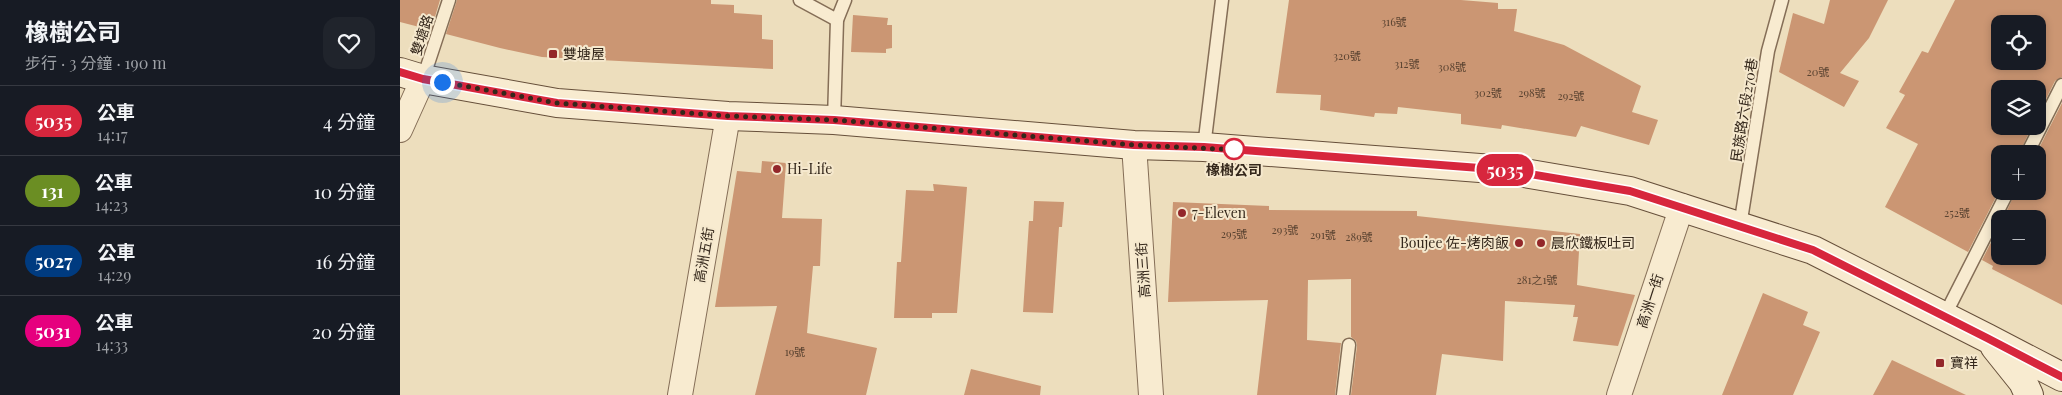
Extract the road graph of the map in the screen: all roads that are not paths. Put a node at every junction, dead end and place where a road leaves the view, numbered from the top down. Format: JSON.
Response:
{"nodes":[{"id":1,"x":449,"y":0,"type":"edge"},
{"id":2,"x":800,"y":0,"type":"edge"},
{"id":3,"x":845,"y":0,"type":"edge"},
{"id":4,"x":1222,"y":0,"type":"edge"},
{"id":5,"x":1782,"y":0,"type":"edge"},
{"id":6,"x":836,"y":20,"type":"junction"},
{"id":7,"x":412,"y":75,"type":"edge"},
{"id":8,"x":2062,"y":85,"type":"edge"},
{"id":9,"x":728,"y":116,"type":"junction"},
{"id":10,"x":834,"y":120,"type":"junction"},
{"id":11,"x":400,"y":130,"type":"edge"},
{"id":12,"x":1134,"y":145,"type":"junction"},
{"id":13,"x":2032,"y":145,"type":"edge"},
{"id":14,"x":1204,"y":147,"type":"junction"},
{"id":15,"x":2003,"y":200,"type":"edge"},
{"id":16,"x":1682,"y":206,"type":"junction"},
{"id":17,"x":1740,"y":226,"type":"junction"},
{"id":18,"x":1944,"y":317,"type":"junction"},
{"id":19,"x":1987,"y":338,"type":"junction"},
{"id":20,"x":1350,"y":345,"type":"dead end"},
{"id":21,"x":2062,"y":377,"type":"edge"},
{"id":22,"x":680,"y":395,"type":"edge"},
{"id":23,"x":1152,"y":395,"type":"edge"},
{"id":24,"x":1343,"y":395,"type":"edge"},
{"id":25,"x":1619,"y":395,"type":"edge"},
{"id":26,"x":2029,"y":395,"type":"edge"}],
"edges":[{"from":1,"to":7,"type":"lane","name":"雙塘路"},
{"from":2,"to":6,"type":"lane"},
{"from":3,"to":6,"type":"lane"},
{"from":4,"to":14,"type":"lane"},
{"from":5,"to":17,"type":"lane","name":"民族路六段270巷"},
{"from":6,"to":10,"type":"lane"},
{"from":7,"to":9,"type":"main road"},
{"from":7,"to":11,"type":"street"},
{"from":8,"to":13,"type":"lane"},
{"from":9,"to":10,"type":"main road"},
{"from":9,"to":22,"type":"street","name":"高洲五街"},
{"from":10,"to":12,"type":"main road"},
{"from":12,"to":14,"type":"main road"},
{"from":12,"to":23,"type":"street","name":"高洲三街"},
{"from":14,"to":16,"type":"main road"},
{"from":15,"to":18,"type":"lane"},
{"from":16,"to":17,"type":"main road"},
{"from":16,"to":25,"type":"street","name":"高洲一街"},
{"from":17,"to":18,"type":"main road"},
{"from":18,"to":19,"type":"main road"},
{"from":19,"to":21,"type":"main road"},
{"from":19,"to":26,"type":"main road"},
{"from":20,"to":24,"type":"lane"}]}
